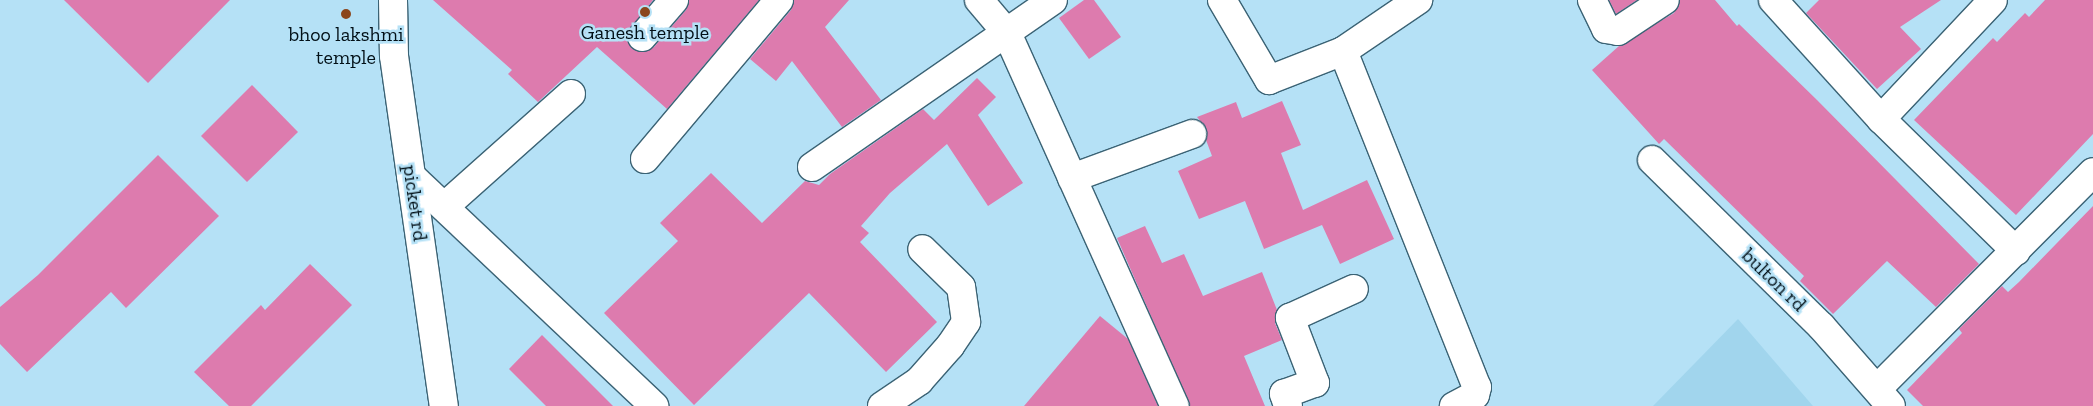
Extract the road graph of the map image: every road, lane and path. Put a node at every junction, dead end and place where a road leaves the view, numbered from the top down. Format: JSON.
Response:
{"nodes":[{"id":1,"x":393,"y":0,"type":"edge"},
{"id":2,"x":674,"y":0,"type":"edge"},
{"id":3,"x":779,"y":0,"type":"edge"},
{"id":4,"x":980,"y":0,"type":"edge"},
{"id":5,"x":1053,"y":0,"type":"edge"},
{"id":6,"x":1222,"y":0,"type":"edge"},
{"id":7,"x":1418,"y":0,"type":"edge"},
{"id":8,"x":1592,"y":0,"type":"edge"},
{"id":9,"x":1665,"y":0,"type":"edge"},
{"id":10,"x":1773,"y":0,"type":"edge"},
{"id":11,"x":1993,"y":0,"type":"edge"},
{"id":12,"x":1007,"y":32,"type":"junction"},
{"id":13,"x":642,"y":37,"type":"dead end"},
{"id":14,"x":1343,"y":51,"type":"junction"},
{"id":15,"x":571,"y":94,"type":"dead end"},
{"id":16,"x":1880,"y":119,"type":"junction"},
{"id":17,"x":1192,"y":134,"type":"dead end"},
{"id":18,"x":645,"y":159,"type":"dead end"},
{"id":19,"x":1652,"y":160,"type":"dead end"},
{"id":20,"x":812,"y":166,"type":"dead end"},
{"id":21,"x":2093,"y":172,"type":"edge"},
{"id":22,"x":411,"y":176,"type":"junction"},
{"id":23,"x":1072,"y":178,"type":"junction"},
{"id":24,"x":444,"y":207,"type":"junction"},
{"id":25,"x":922,"y":249,"type":"dead end"},
{"id":26,"x":2016,"y":251,"type":"junction"},
{"id":27,"x":1354,"y":289,"type":"dead end"},
{"id":28,"x":1884,"y":397,"type":"edge"},
{"id":29,"x":444,"y":406,"type":"edge"},
{"id":30,"x":654,"y":406,"type":"edge"},
{"id":31,"x":882,"y":406,"type":"edge"},
{"id":32,"x":1174,"y":406,"type":"edge"},
{"id":33,"x":1288,"y":406,"type":"edge"},
{"id":34,"x":1454,"y":406,"type":"edge"}],
"edges":[{"from":1,"to":22,"type":"street","name":"picket rd"},
{"from":2,"to":13,"type":"street"},
{"from":3,"to":18,"type":"street"},
{"from":4,"to":12,"type":"street"},
{"from":5,"to":12,"type":"street"},
{"from":6,"to":14,"type":"street"},
{"from":7,"to":14,"type":"street"},
{"from":8,"to":9,"type":"street"},
{"from":10,"to":16,"type":"street"},
{"from":11,"to":16,"type":"street"},
{"from":12,"to":20,"type":"street"},
{"from":12,"to":23,"type":"street"},
{"from":14,"to":34,"type":"street"},
{"from":15,"to":24,"type":"street"},
{"from":16,"to":26,"type":"street"},
{"from":17,"to":23,"type":"street"},
{"from":19,"to":28,"type":"street","name":"bulton rd"},
{"from":21,"to":26,"type":"street"},
{"from":22,"to":24,"type":"street"},
{"from":22,"to":29,"type":"street","name":"picket rd"},
{"from":23,"to":32,"type":"street"},
{"from":24,"to":30,"type":"street"},
{"from":25,"to":31,"type":"street"},
{"from":26,"to":28,"type":"street"},
{"from":27,"to":33,"type":"street"}]}
